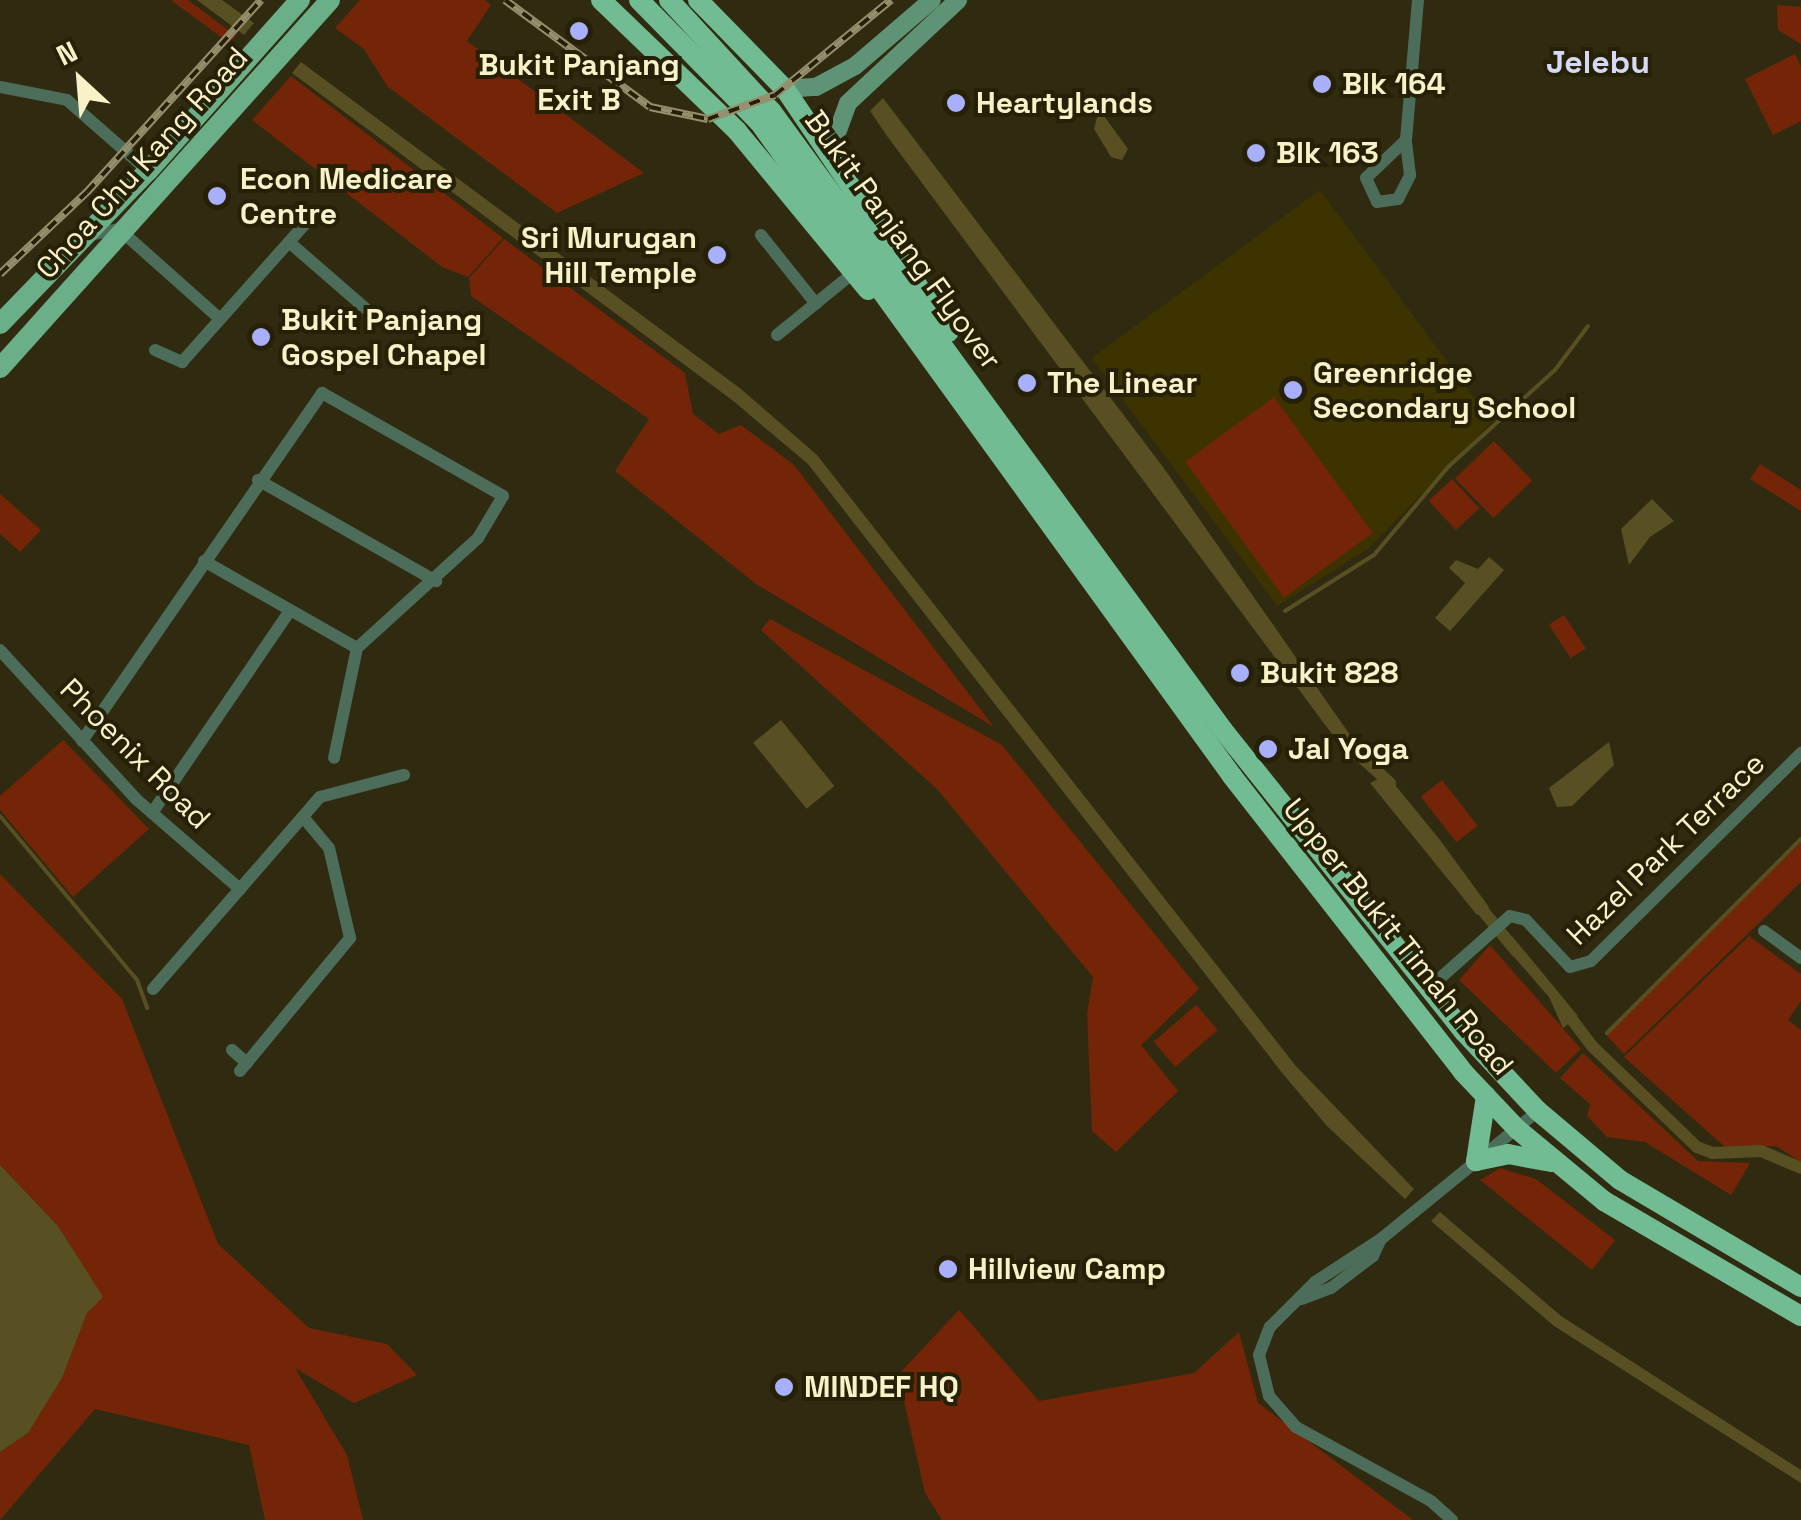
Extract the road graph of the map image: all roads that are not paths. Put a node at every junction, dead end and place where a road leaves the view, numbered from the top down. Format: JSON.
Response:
{"nodes":[{"id":1,"x":300,"y":0,"type":"edge"},
{"id":2,"x":330,"y":0,"type":"edge"},
{"id":3,"x":601,"y":0,"type":"edge"},
{"id":4,"x":640,"y":0,"type":"edge"},
{"id":5,"x":668,"y":0,"type":"edge"},
{"id":6,"x":698,"y":0,"type":"edge"},
{"id":7,"x":932,"y":0,"type":"edge"},
{"id":8,"x":958,"y":0,"type":"edge"},
{"id":9,"x":1418,"y":0,"type":"edge"},
{"id":10,"x":890,"y":36,"type":"junction"},
{"id":11,"x":910,"y":40,"type":"junction"},
{"id":12,"x":0,"y":88,"type":"edge"},
{"id":13,"x":785,"y":90,"type":"junction"},
{"id":14,"x":1406,"y":140,"type":"junction"},
{"id":15,"x":830,"y":152,"type":"junction"},
{"id":16,"x":148,"y":171,"type":"junction"},
{"id":17,"x":824,"y":195,"type":"junction"},
{"id":18,"x":311,"y":217,"type":"dead end"},
{"id":19,"x":119,"y":228,"type":"junction"},
{"id":20,"x":760,"y":235,"type":"dead end"},
{"id":21,"x":289,"y":242,"type":"junction"},
{"id":22,"x":77,"y":247,"type":"junction"},
{"id":23,"x":853,"y":273,"type":"junction"},
{"id":24,"x":816,"y":304,"type":"junction"},
{"id":25,"x":365,"y":308,"type":"dead end"},
{"id":26,"x":893,"y":310,"type":"junction"},
{"id":27,"x":220,"y":319,"type":"junction"},
{"id":28,"x":0,"y":324,"type":"edge"},
{"id":29,"x":777,"y":334,"type":"dead end"},
{"id":30,"x":155,"y":350,"type":"dead end"},
{"id":31,"x":4,"y":360,"type":"edge"},
{"id":32,"x":258,"y":480,"type":"junction"},
{"id":33,"x":1075,"y":527,"type":"junction"},
{"id":34,"x":204,"y":561,"type":"junction"},
{"id":35,"x":436,"y":581,"type":"junction"},
{"id":36,"x":290,"y":610,"type":"junction"},
{"id":37,"x":357,"y":648,"type":"junction"},
{"id":38,"x":0,"y":650,"type":"edge"},
{"id":39,"x":82,"y":741,"type":"junction"},
{"id":40,"x":1801,"y":754,"type":"edge"},
{"id":41,"x":334,"y":758,"type":"dead end"},
{"id":42,"x":404,"y":774,"type":"dead end"},
{"id":43,"x":152,"y":813,"type":"junction"},
{"id":44,"x":303,"y":817,"type":"junction"},
{"id":45,"x":240,"y":889,"type":"junction"},
{"id":46,"x":1764,"y":931,"type":"dead end"},
{"id":47,"x":1801,"y":958,"type":"edge"},
{"id":48,"x":1429,"y":988,"type":"junction"},
{"id":49,"x":153,"y":990,"type":"dead end"},
{"id":50,"x":232,"y":1050,"type":"dead end"},
{"id":51,"x":1486,"y":1096,"type":"junction"},
{"id":52,"x":1538,"y":1111,"type":"junction"},
{"id":53,"x":1518,"y":1129,"type":"junction"},
{"id":54,"x":1476,"y":1161,"type":"junction"},
{"id":55,"x":1556,"y":1164,"type":"junction"},
{"id":56,"x":1682,"y":1218,"type":"junction"},
{"id":57,"x":1673,"y":1245,"type":"junction"},
{"id":58,"x":1801,"y":1288,"type":"edge"},
{"id":59,"x":1801,"y":1316,"type":"edge"},
{"id":60,"x":1452,"y":1520,"type":"edge"}],
"edges":[{"from":1,"to":16,"type":"main road","name":"Choa Chu Kang Road"},
{"from":2,"to":19,"type":"main road","name":"Choa Chu Kang Road"},
{"from":3,"to":23,"type":"highway"},
{"from":4,"to":17,"type":"highway","name":"Bukit Panjang Flyover"},
{"from":5,"to":17,"type":"highway","name":"Bukit Panjang Flyover"},
{"from":6,"to":13,"type":"highway"},
{"from":7,"to":10,"type":"main road"},
{"from":8,"to":11,"type":"main road"},
{"from":9,"to":14,"type":"street"},
{"from":10,"to":11,"type":"main road"},
{"from":10,"to":13,"type":"main road"},
{"from":11,"to":15,"type":"main road"},
{"from":12,"to":16,"type":"street"},
{"from":13,"to":15,"type":"highway"},
{"from":14,"to":14,"type":"street"},
{"from":15,"to":33,"type":"highway"},
{"from":16,"to":22,"type":"main road","name":"Choa Chu Kang Road"},
{"from":17,"to":26,"type":"highway","name":"Bukit Panjang Flyover"},
{"from":17,"to":33,"type":"highway","name":"Bukit Panjang Flyover"},
{"from":18,"to":21,"type":"street"},
{"from":19,"to":22,"type":"street"},
{"from":19,"to":27,"type":"street"},
{"from":19,"to":31,"type":"main road","name":"Choa Chu Kang Road"},
{"from":20,"to":24,"type":"street"},
{"from":21,"to":25,"type":"street"},
{"from":21,"to":27,"type":"street"},
{"from":22,"to":28,"type":"main road","name":"Choa Chu Kang Road"},
{"from":23,"to":24,"type":"street"},
{"from":23,"to":26,"type":"highway"},
{"from":24,"to":29,"type":"street"},
{"from":26,"to":51,"type":"highway","name":"Upper Bukit Timah Road"},
{"from":27,"to":30,"type":"street"},
{"from":32,"to":34,"type":"street"},
{"from":32,"to":35,"type":"street"},
{"from":32,"to":35,"type":"street"},
{"from":33,"to":48,"type":"highway","name":"Upper Bukit Timah Road"},
{"from":34,"to":36,"type":"street"},
{"from":34,"to":39,"type":"street"},
{"from":35,"to":37,"type":"street"},
{"from":36,"to":37,"type":"street"},
{"from":36,"to":43,"type":"street"},
{"from":37,"to":41,"type":"street"},
{"from":38,"to":39,"type":"street","name":"Phoenix Road"},
{"from":39,"to":43,"type":"street","name":"Phoenix Road"},
{"from":40,"to":48,"type":"street","name":"Hazel Park Terrace"},
{"from":42,"to":44,"type":"street"},
{"from":43,"to":45,"type":"street","name":"Phoenix Road"},
{"from":44,"to":45,"type":"street"},
{"from":44,"to":50,"type":"street"},
{"from":45,"to":49,"type":"street"},
{"from":46,"to":47,"type":"street"},
{"from":48,"to":52,"type":"highway","name":"Upper Bukit Timah Road"},
{"from":51,"to":53,"type":"highway","name":"Upper Bukit Timah Road"},
{"from":51,"to":54,"type":"highway"},
{"from":52,"to":53,"type":"street"},
{"from":52,"to":56,"type":"highway","name":"Upper Bukit Timah Road"},
{"from":53,"to":54,"type":"street"},
{"from":53,"to":55,"type":"highway","name":"Upper Bukit Timah Road"},
{"from":54,"to":55,"type":"highway"},
{"from":54,"to":60,"type":"street"},
{"from":55,"to":57,"type":"highway","name":"Upper Bukit Timah Road"},
{"from":56,"to":57,"type":"highway"},
{"from":56,"to":58,"type":"highway","name":"Upper Bukit Timah Road"},
{"from":57,"to":59,"type":"highway","name":"Upper Bukit Timah Road"}]}
